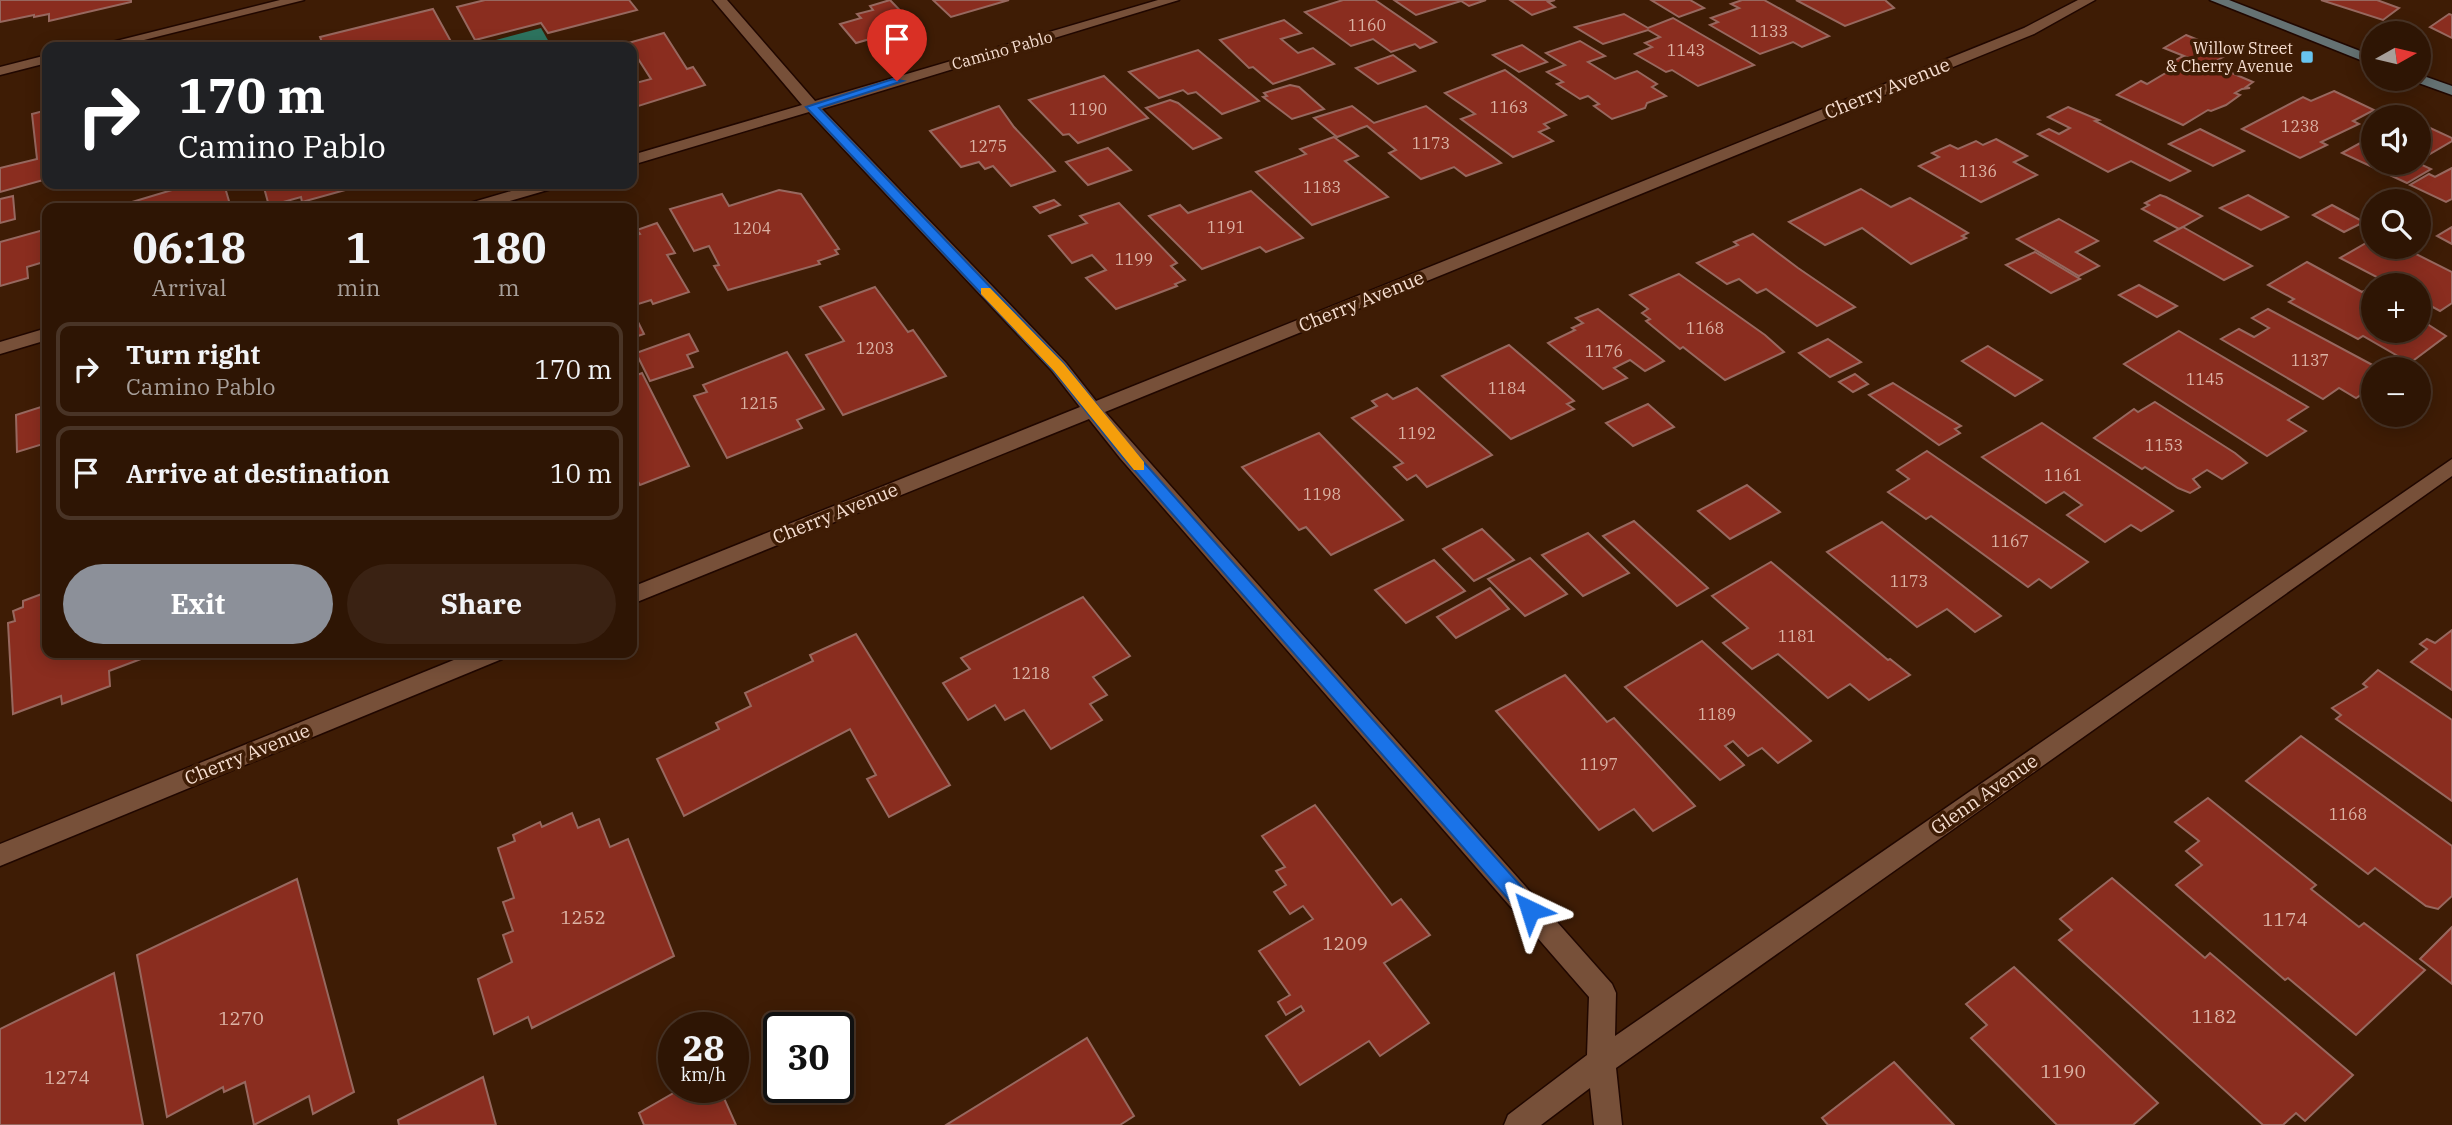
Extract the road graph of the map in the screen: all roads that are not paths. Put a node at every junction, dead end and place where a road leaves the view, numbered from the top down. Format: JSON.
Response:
{"nodes":[{"id":1,"x":297,"y":0,"type":"edge"},
{"id":2,"x":720,"y":0,"type":"edge"},
{"id":3,"x":1172,"y":0,"type":"edge"},
{"id":4,"x":2088,"y":0,"type":"edge"},
{"id":5,"x":2217,"y":0,"type":"edge"},
{"id":6,"x":120,"y":42,"type":"edge"},
{"id":7,"x":2361,"y":56,"type":"edge"},
{"id":8,"x":42,"y":61,"type":"edge"},
{"id":9,"x":0,"y":71,"type":"edge"},
{"id":10,"x":2431,"y":83,"type":"edge"},
{"id":11,"x":2452,"y":91,"type":"edge"},
{"id":12,"x":811,"y":107,"type":"junction"},
{"id":13,"x":637,"y":159,"type":"edge"},
{"id":14,"x":535,"y":189,"type":"edge"},
{"id":15,"x":486,"y":203,"type":"edge"},
{"id":16,"x":42,"y":335,"type":"edge"},
{"id":17,"x":0,"y":348,"type":"edge"},
{"id":18,"x":1091,"y":408,"type":"junction"},
{"id":19,"x":2452,"y":466,"type":"edge"},
{"id":20,"x":637,"y":594,"type":"edge"},
{"id":21,"x":482,"y":658,"type":"edge"},
{"id":22,"x":0,"y":855,"type":"edge"},
{"id":23,"x":1601,"y":1062,"type":"junction"},
{"id":24,"x":1518,"y":1125,"type":"edge"},
{"id":25,"x":1608,"y":1125,"type":"edge"}],
"edges":[{"from":1,"to":6,"type":"street"},
{"from":2,"to":12,"type":"street"},
{"from":3,"to":12,"type":"street","name":"Camino Pablo"},
{"from":4,"to":18,"type":"street","name":"Cherry Avenue"},
{"from":5,"to":7,"type":"main road"},
{"from":8,"to":9,"type":"street"},
{"from":10,"to":11,"type":"main road"},
{"from":12,"to":13,"type":"street","name":"Camino Pablo"},
{"from":12,"to":18,"type":"street"},
{"from":14,"to":15,"type":"street"},
{"from":16,"to":17,"type":"street"},
{"from":18,"to":20,"type":"street","name":"Cherry Avenue"},
{"from":18,"to":23,"type":"street"},
{"from":19,"to":23,"type":"street","name":"Glenn Avenue"},
{"from":21,"to":22,"type":"street","name":"Cherry Avenue"},
{"from":23,"to":24,"type":"street","name":"Glenn Avenue"},
{"from":23,"to":25,"type":"street"}]}
